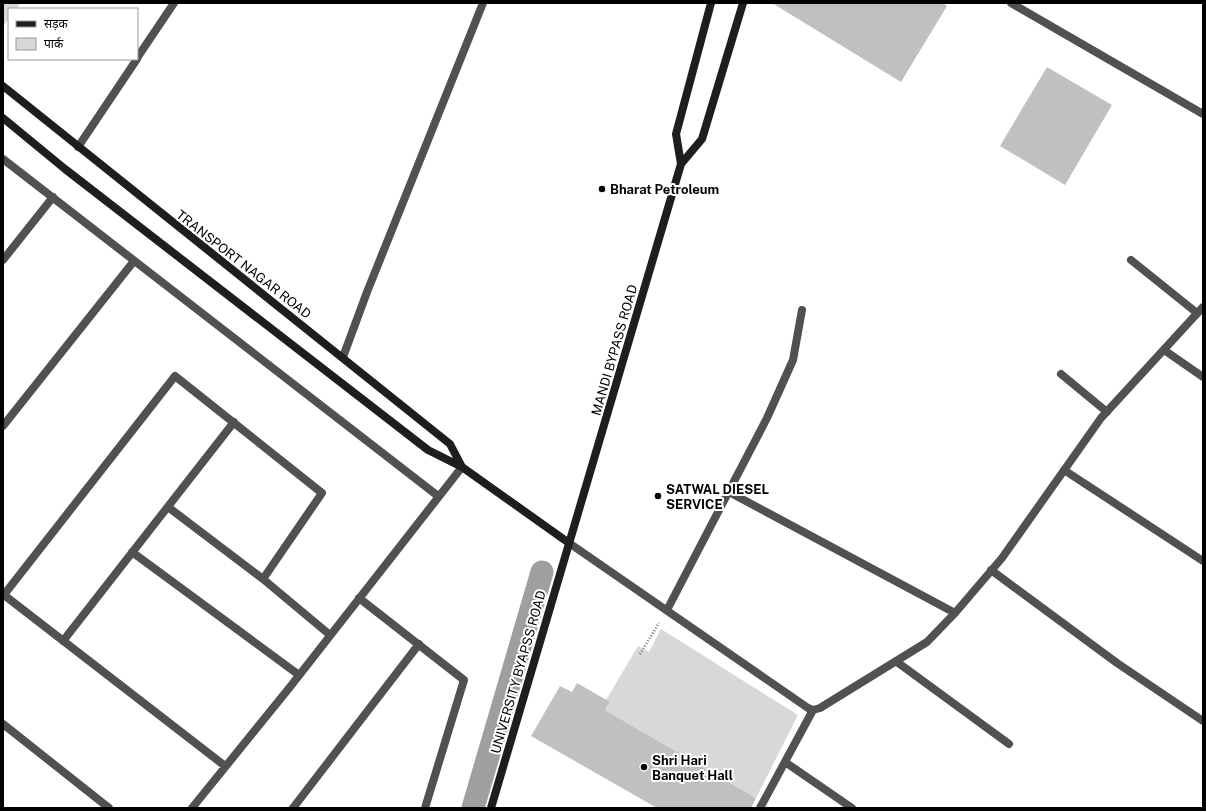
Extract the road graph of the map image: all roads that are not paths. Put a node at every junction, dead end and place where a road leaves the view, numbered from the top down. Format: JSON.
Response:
{"nodes":[{"id":1,"x":174,"y":3,"type":"edge"},
{"id":2,"x":483,"y":3,"type":"edge"},
{"id":3,"x":711,"y":3,"type":"edge"},
{"id":4,"x":743,"y":3,"type":"edge"},
{"id":5,"x":1011,"y":3,"type":"edge"},
{"id":6,"x":138,"y":57,"type":"edge"},
{"id":7,"x":136,"y":60,"type":"edge"},
{"id":8,"x":3,"y":86,"type":"edge"},
{"id":9,"x":1203,"y":114,"type":"edge"},
{"id":10,"x":3,"y":118,"type":"edge"},
{"id":11,"x":78,"y":148,"type":"junction"},
{"id":12,"x":3,"y":159,"type":"edge"},
{"id":13,"x":681,"y":164,"type":"junction"},
{"id":14,"x":53,"y":197,"type":"junction"},
{"id":15,"x":3,"y":260,"type":"edge"},
{"id":16,"x":1131,"y":260,"type":"dead end"},
{"id":17,"x":134,"y":261,"type":"junction"},
{"id":18,"x":802,"y":310,"type":"dead end"},
{"id":19,"x":1200,"y":310,"type":"edge"},
{"id":20,"x":1164,"y":350,"type":"junction"},
{"id":21,"x":343,"y":357,"type":"junction"},
{"id":22,"x":1061,"y":374,"type":"dead end"},
{"id":23,"x":1203,"y":376,"type":"edge"},
{"id":24,"x":1107,"y":412,"type":"junction"},
{"id":25,"x":234,"y":422,"type":"junction"},
{"id":26,"x":3,"y":426,"type":"edge"},
{"id":27,"x":462,"y":467,"type":"junction"},
{"id":28,"x":1064,"y":470,"type":"junction"},
{"id":29,"x":729,"y":492,"type":"junction"},
{"id":30,"x":438,"y":496,"type":"junction"},
{"id":31,"x":168,"y":506,"type":"junction"},
{"id":32,"x":569,"y":543,"type":"junction"},
{"id":33,"x":132,"y":552,"type":"junction"},
{"id":34,"x":1203,"y":562,"type":"edge"},
{"id":35,"x":991,"y":570,"type":"junction"},
{"id":36,"x":263,"y":579,"type":"junction"},
{"id":37,"x":3,"y":596,"type":"edge"},
{"id":38,"x":359,"y":598,"type":"junction"},
{"id":39,"x":667,"y":610,"type":"junction"},
{"id":40,"x":955,"y":613,"type":"junction"},
{"id":41,"x":330,"y":635,"type":"junction"},
{"id":42,"x":64,"y":641,"type":"junction"},
{"id":43,"x":419,"y":644,"type":"junction"},
{"id":44,"x":897,"y":662,"type":"junction"},
{"id":45,"x":299,"y":675,"type":"junction"},
{"id":46,"x":814,"y":710,"type":"junction"},
{"id":47,"x":1203,"y":721,"type":"edge"},
{"id":48,"x":3,"y":724,"type":"edge"},
{"id":49,"x":1009,"y":744,"type":"dead end"},
{"id":50,"x":785,"y":762,"type":"junction"},
{"id":51,"x":225,"y":766,"type":"junction"},
{"id":52,"x":109,"y":808,"type":"edge"},
{"id":53,"x":192,"y":808,"type":"edge"},
{"id":54,"x":293,"y":808,"type":"edge"},
{"id":55,"x":425,"y":808,"type":"edge"},
{"id":56,"x":491,"y":808,"type":"edge"},
{"id":57,"x":760,"y":808,"type":"edge"},
{"id":58,"x":852,"y":808,"type":"edge"}],
"edges":[{"from":1,"to":6,"type":"street"},
{"from":2,"to":21,"type":"street"},
{"from":3,"to":13,"type":"main road","name":"MANDI BYPASS ROAD"},
{"from":4,"to":13,"type":"main road","name":"MANDI BYPASS ROAD"},
{"from":5,"to":9,"type":"street"},
{"from":7,"to":11,"type":"street"},
{"from":8,"to":11,"type":"main road","name":"TRANSPORT NAGAR ROAD"},
{"from":10,"to":27,"type":"main road","name":"TRANSPORT NAGAR ROAD"},
{"from":11,"to":21,"type":"main road","name":"TRANSPORT NAGAR ROAD"},
{"from":12,"to":14,"type":"street"},
{"from":13,"to":32,"type":"main road","name":"MANDI BYPASS ROAD"},
{"from":14,"to":15,"type":"street"},
{"from":14,"to":17,"type":"street"},
{"from":16,"to":19,"type":"street"},
{"from":17,"to":26,"type":"street"},
{"from":17,"to":30,"type":"street"},
{"from":18,"to":29,"type":"street"},
{"from":19,"to":20,"type":"street"},
{"from":20,"to":23,"type":"street"},
{"from":20,"to":24,"type":"street"},
{"from":21,"to":27,"type":"main road","name":"TRANSPORT NAGAR ROAD"},
{"from":22,"to":24,"type":"street"},
{"from":24,"to":28,"type":"street"},
{"from":25,"to":31,"type":"street"},
{"from":25,"to":36,"type":"street"},
{"from":25,"to":37,"type":"street"},
{"from":27,"to":30,"type":"street"},
{"from":27,"to":32,"type":"main road","name":"TRANSPORT NAGAR ROAD"},
{"from":28,"to":34,"type":"street"},
{"from":28,"to":35,"type":"street"},
{"from":29,"to":39,"type":"street"},
{"from":29,"to":40,"type":"street"},
{"from":30,"to":38,"type":"street"},
{"from":31,"to":33,"type":"street"},
{"from":31,"to":36,"type":"street"},
{"from":32,"to":39,"type":"street"},
{"from":32,"to":56,"type":"main road","name":"UNIVERSITY BYAPSS ROAD"},
{"from":33,"to":42,"type":"street"},
{"from":33,"to":45,"type":"street"},
{"from":35,"to":40,"type":"street"},
{"from":35,"to":47,"type":"street"},
{"from":36,"to":41,"type":"street"},
{"from":37,"to":42,"type":"street"},
{"from":38,"to":41,"type":"street"},
{"from":38,"to":43,"type":"street"},
{"from":39,"to":46,"type":"street"},
{"from":40,"to":44,"type":"street"},
{"from":41,"to":45,"type":"street"},
{"from":42,"to":51,"type":"street"},
{"from":43,"to":54,"type":"street"},
{"from":43,"to":55,"type":"street"},
{"from":44,"to":46,"type":"street"},
{"from":44,"to":49,"type":"street"},
{"from":45,"to":51,"type":"street"},
{"from":46,"to":50,"type":"street"},
{"from":48,"to":52,"type":"street"},
{"from":50,"to":57,"type":"street"},
{"from":50,"to":58,"type":"street"},
{"from":51,"to":53,"type":"street"}]}
